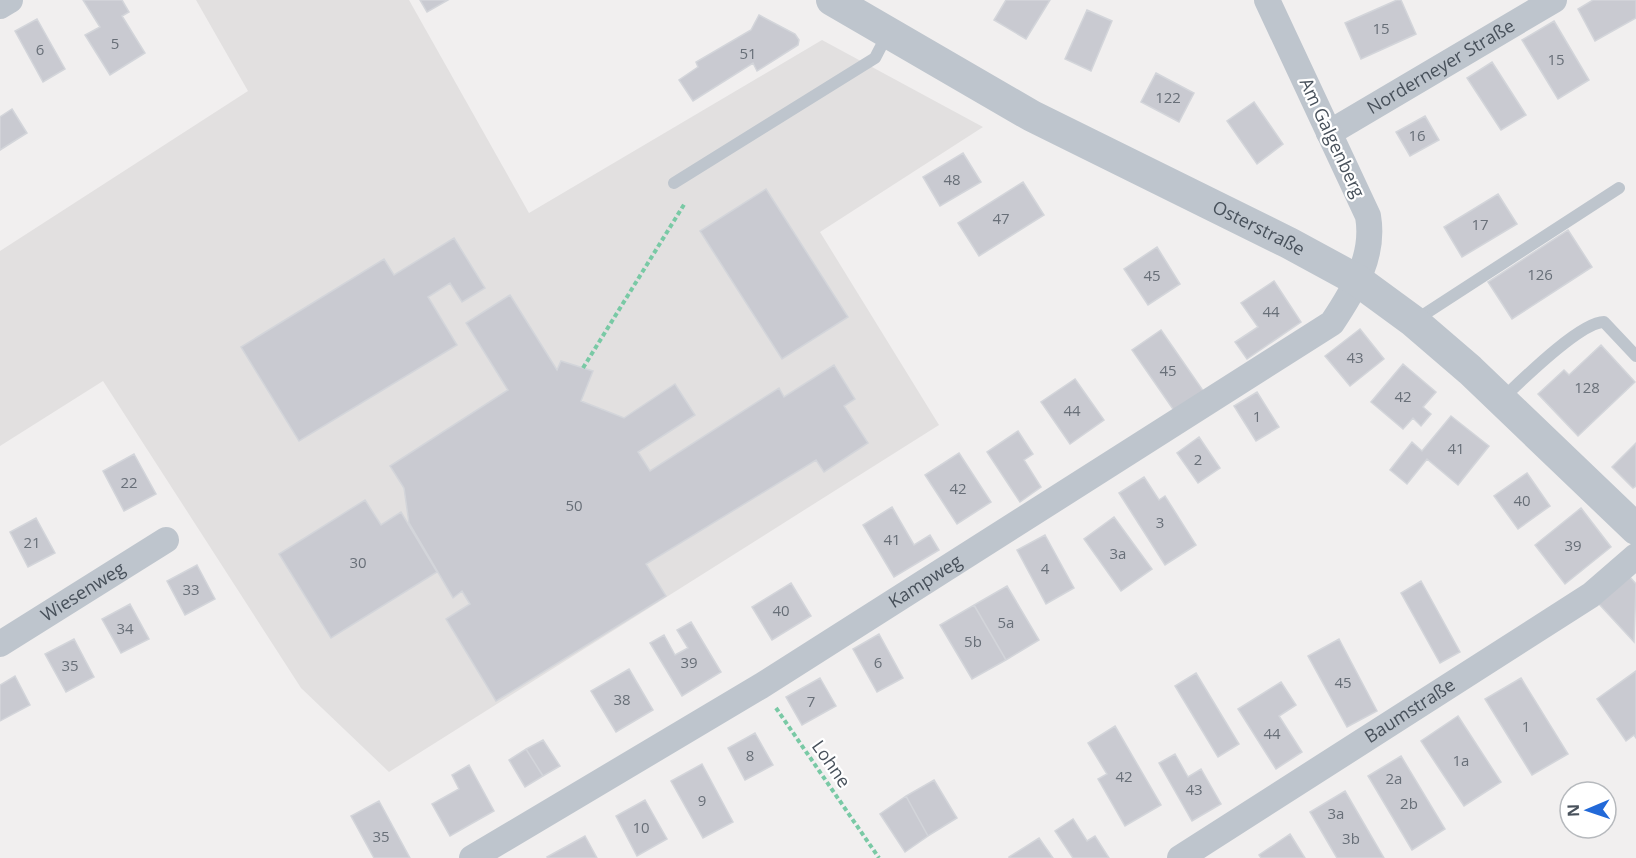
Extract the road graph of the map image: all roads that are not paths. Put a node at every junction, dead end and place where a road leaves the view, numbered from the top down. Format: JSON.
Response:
{"nodes":[{"id":1,"x":10,"y":0,"type":"edge"},
{"id":2,"x":832,"y":0,"type":"edge"},
{"id":3,"x":1267,"y":0,"type":"edge"},
{"id":4,"x":1554,"y":0,"type":"edge"},
{"id":5,"x":0,"y":6,"type":"edge"},
{"id":6,"x":888,"y":33,"type":"junction"},
{"id":7,"x":1329,"y":133,"type":"junction"},
{"id":8,"x":674,"y":183,"type":"dead end"},
{"id":9,"x":1619,"y":188,"type":"dead end"},
{"id":10,"x":1357,"y":280,"type":"junction"},
{"id":11,"x":1413,"y":321,"type":"junction"},
{"id":12,"x":1636,"y":356,"type":"edge"},
{"id":13,"x":1502,"y":400,"type":"junction"},
{"id":14,"x":1632,"y":517,"type":"edge"},
{"id":15,"x":166,"y":540,"type":"dead end"},
{"id":16,"x":1636,"y":556,"type":"edge"},
{"id":17,"x":0,"y":644,"type":"edge"},
{"id":18,"x":472,"y":858,"type":"edge"},
{"id":19,"x":1180,"y":858,"type":"edge"}],
"edges":[{"from":1,"to":5,"type":"street"},
{"from":2,"to":6,"type":"street","name":"Osterstraße"},
{"from":3,"to":7,"type":"street","name":"Am Galgenberg"},
{"from":4,"to":7,"type":"street","name":"Norderneyer Straße"},
{"from":6,"to":8,"type":"lane"},
{"from":6,"to":10,"type":"street","name":"Osterstraße"},
{"from":7,"to":10,"type":"street","name":"Am Galgenberg"},
{"from":9,"to":11,"type":"lane"},
{"from":10,"to":11,"type":"street","name":"Osterstraße"},
{"from":10,"to":18,"type":"street","name":"Kampweg"},
{"from":11,"to":13,"type":"street","name":"Osterstraße"},
{"from":12,"to":13,"type":"lane"},
{"from":13,"to":14,"type":"street","name":"Osterstraße"},
{"from":15,"to":17,"type":"street","name":"Wiesenweg"},
{"from":16,"to":19,"type":"street","name":"Baumstraße"}]}
